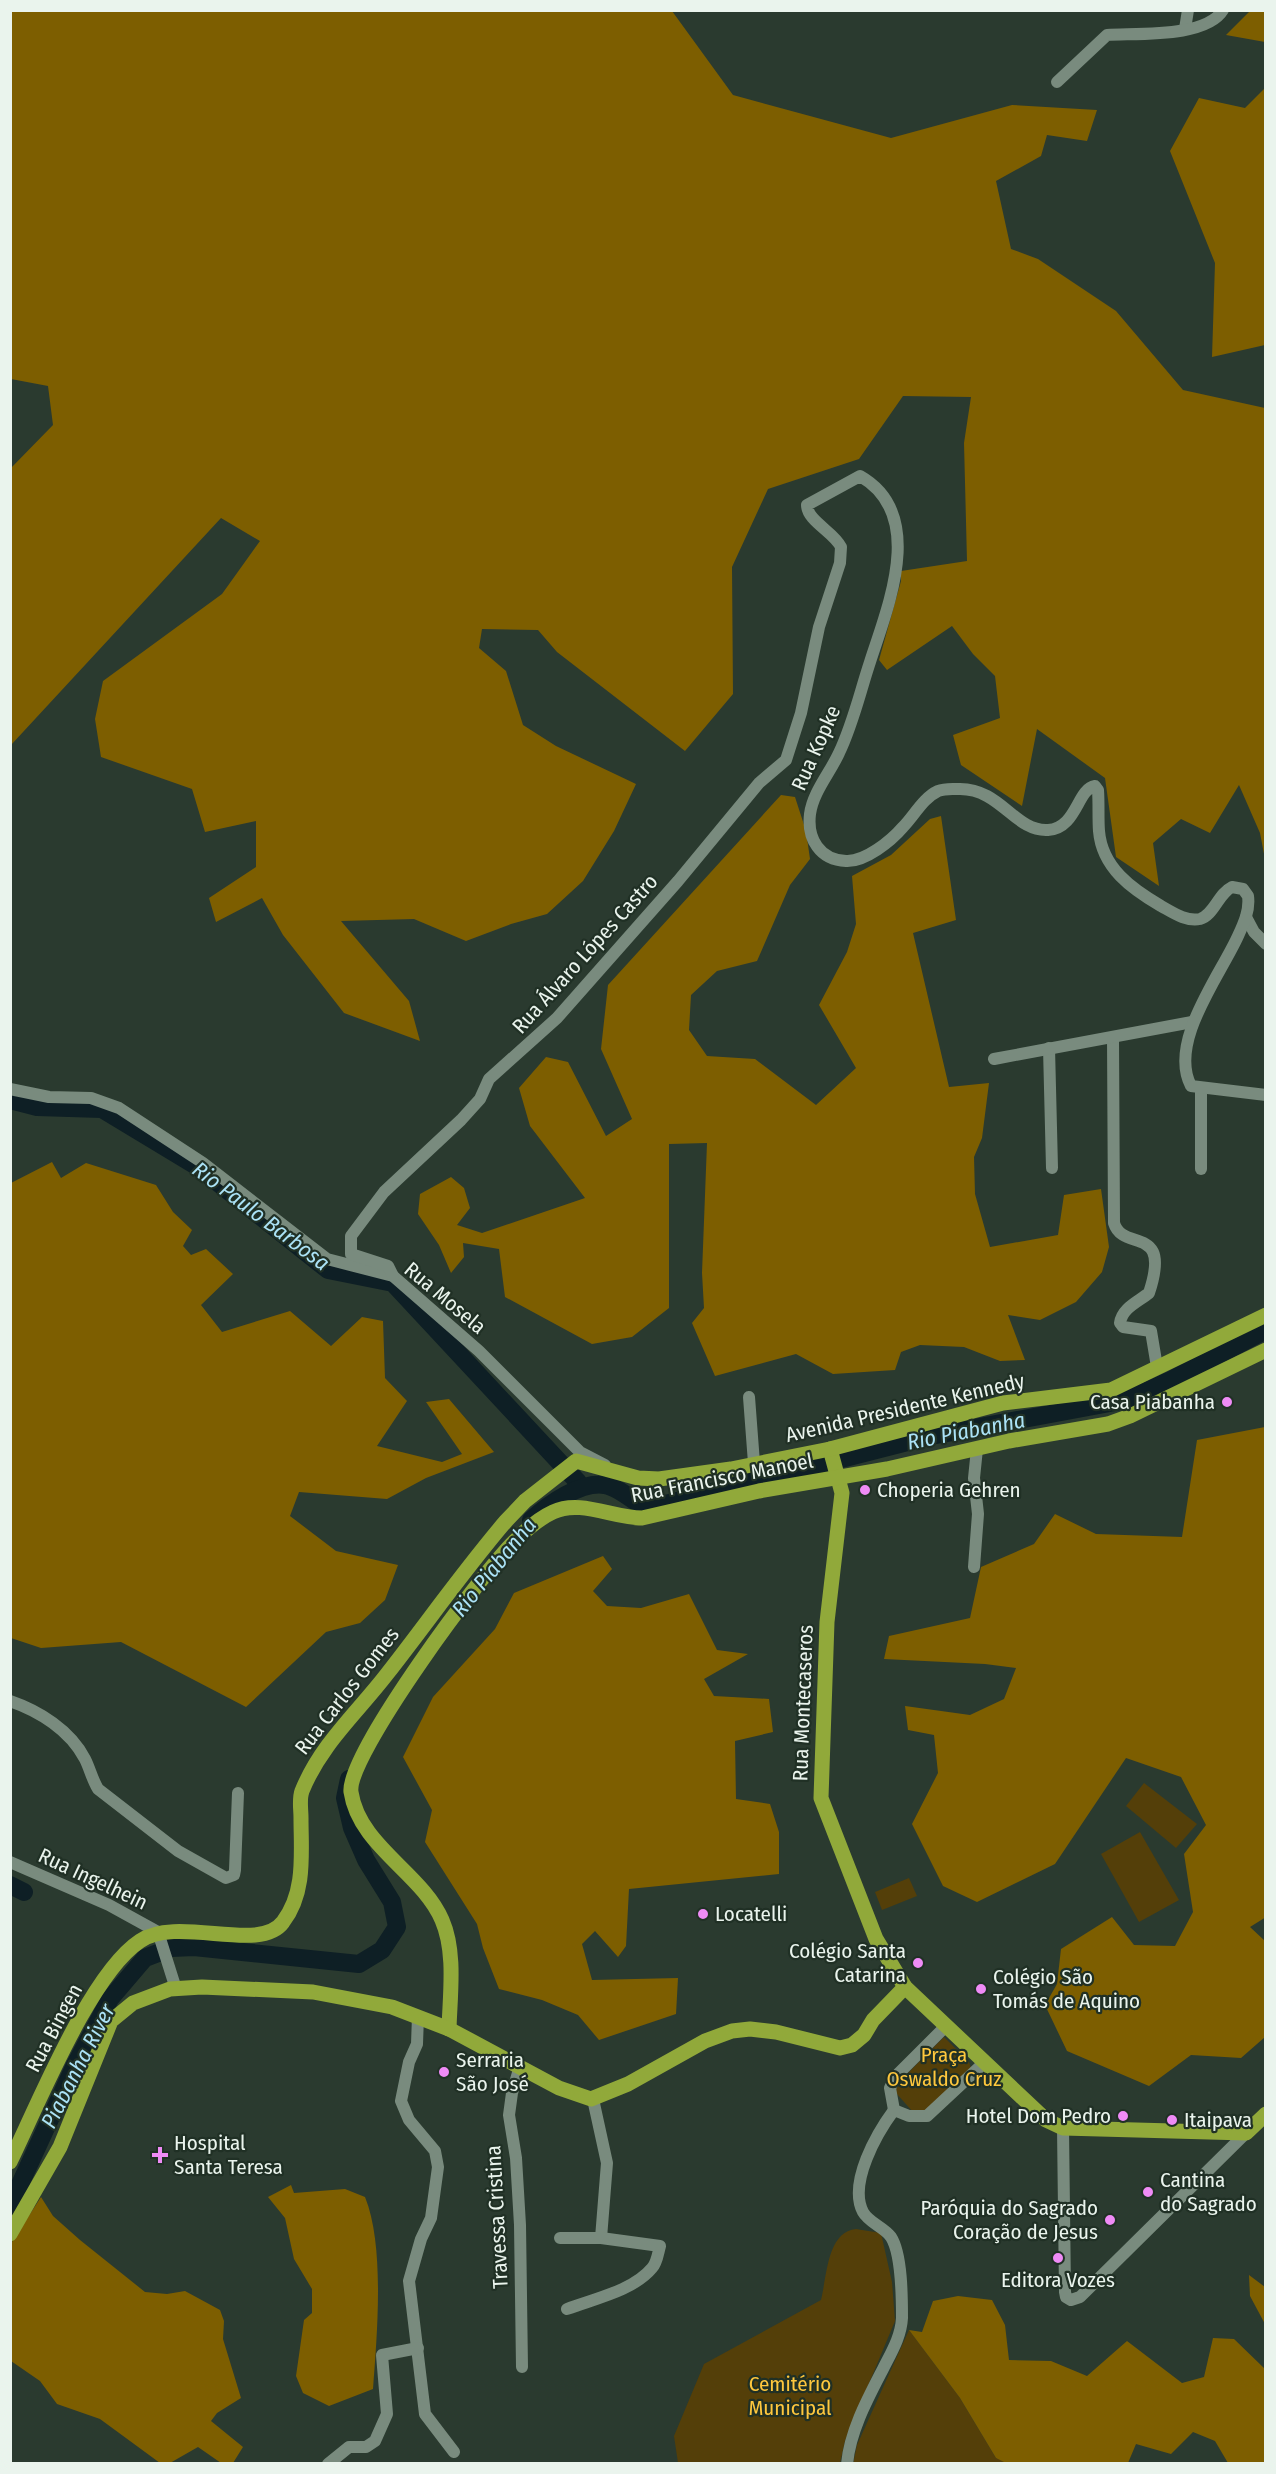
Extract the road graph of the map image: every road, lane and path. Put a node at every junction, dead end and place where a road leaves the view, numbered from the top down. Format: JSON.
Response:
{"nodes":[{"id":1,"x":1188,"y":10,"type":"edge"},
{"id":2,"x":1223,"y":10,"type":"edge"},
{"id":3,"x":1185,"y":29,"type":"junction"},
{"id":4,"x":1057,"y":82,"type":"dead end"},
{"id":5,"x":807,"y":505,"type":"joint"},
{"id":6,"x":1246,"y":917,"type":"junction"},
{"id":7,"x":1266,"y":945,"type":"edge"},
{"id":8,"x":1192,"y":1022,"type":"junction"},
{"id":9,"x":1113,"y":1038,"type":"junction"},
{"id":10,"x":1049,"y":1048,"type":"junction"},
{"id":11,"x":994,"y":1059,"type":"dead end"},
{"id":12,"x":10,"y":1089,"type":"edge"},
{"id":13,"x":1201,"y":1089,"type":"junction"},
{"id":14,"x":1266,"y":1095,"type":"edge"},
{"id":15,"x":1052,"y":1168,"type":"dead end"},
{"id":16,"x":1202,"y":1168,"type":"dead end"},
{"id":17,"x":393,"y":1276,"type":"junction"},
{"id":18,"x":1266,"y":1315,"type":"edge"},
{"id":19,"x":1266,"y":1350,"type":"edge"},
{"id":20,"x":1157,"y":1367,"type":"junction"},
{"id":21,"x":749,"y":1397,"type":"dead end"},
{"id":22,"x":830,"y":1449,"type":"junction"},
{"id":23,"x":977,"y":1449,"type":"junction"},
{"id":24,"x":578,"y":1456,"type":"junction"},
{"id":25,"x":754,"y":1463,"type":"junction"},
{"id":26,"x":836,"y":1477,"type":"junction"},
{"id":27,"x":483,"y":1548,"type":"junction"},
{"id":28,"x":499,"y":1561,"type":"junction"},
{"id":29,"x":974,"y":1567,"type":"dead end"},
{"id":30,"x":10,"y":1701,"type":"edge"},
{"id":31,"x":238,"y":1793,"type":"dead end"},
{"id":32,"x":10,"y":1862,"type":"edge"},
{"id":33,"x":158,"y":1932,"type":"junction"},
{"id":34,"x":905,"y":1987,"type":"junction"},
{"id":35,"x":176,"y":1989,"type":"junction"},
{"id":36,"x":418,"y":2016,"type":"junction"},
{"id":37,"x":946,"y":2026,"type":"junction"},
{"id":38,"x":449,"y":2028,"type":"junction"},
{"id":39,"x":985,"y":2062,"type":"junction"},
{"id":40,"x":520,"y":2066,"type":"junction"},
{"id":41,"x":593,"y":2099,"type":"junction"},
{"id":42,"x":894,"y":2110,"type":"junction"},
{"id":43,"x":1266,"y":2114,"type":"edge"},
{"id":44,"x":1063,"y":2128,"type":"junction"},
{"id":45,"x":1246,"y":2133,"type":"junction"},
{"id":46,"x":10,"y":2162,"type":"edge"},
{"id":47,"x":10,"y":2234,"type":"edge"},
{"id":48,"x":560,"y":2238,"type":"dead end"},
{"id":49,"x":601,"y":2238,"type":"junction"},
{"id":50,"x":567,"y":2308,"type":"dead end"},
{"id":51,"x":418,"y":2348,"type":"junction"},
{"id":52,"x":522,"y":2367,"type":"dead end"},
{"id":53,"x":454,"y":2452,"type":"dead end"},
{"id":54,"x":328,"y":2463,"type":"edge"},
{"id":55,"x":846,"y":2463,"type":"edge"}],
"edges":[{"from":1,"to":3,"type":"street"},
{"from":2,"to":3,"type":"street"},
{"from":3,"to":4,"type":"street"},
{"from":5,"to":6,"type":"street","name":"Rua Kopke"},
{"from":5,"to":17,"type":"street","name":"Rua Álvaro Lópes Castro"},
{"from":6,"to":7,"type":"street"},
{"from":6,"to":8,"type":"street"},
{"from":8,"to":9,"type":"street"},
{"from":8,"to":13,"type":"street"},
{"from":9,"to":10,"type":"street"},
{"from":9,"to":20,"type":"street"},
{"from":10,"to":11,"type":"street"},
{"from":10,"to":15,"type":"street"},
{"from":12,"to":17,"type":"street","name":"Rua Mosela"},
{"from":13,"to":14,"type":"street"},
{"from":13,"to":16,"type":"street"},
{"from":17,"to":24,"type":"street","name":"Rua Mosela"},
{"from":18,"to":20,"type":"main road","name":"Avenida Presidente Kennedy"},
{"from":19,"to":23,"type":"main road"},
{"from":20,"to":22,"type":"main road","name":"Avenida Presidente Kennedy"},
{"from":21,"to":25,"type":"street"},
{"from":22,"to":25,"type":"main road","name":"Avenida Presidente Kennedy"},
{"from":22,"to":26,"type":"main road","name":"Rua Montecaseros"},
{"from":23,"to":26,"type":"main road"},
{"from":23,"to":29,"type":"street"},
{"from":24,"to":25,"type":"main road","name":"Avenida Presidente Kennedy"},
{"from":24,"to":27,"type":"main road","name":"Rua Carlos Gomes"},
{"from":26,"to":28,"type":"main road","name":"Rua Francisco Manoel"},
{"from":26,"to":34,"type":"main road","name":"Rua Montecaseros"},
{"from":27,"to":28,"type":"main road"},
{"from":27,"to":33,"type":"main road","name":"Rua Carlos Gomes"},
{"from":28,"to":38,"type":"main road","name":"Rua Francisco Manoel"},
{"from":30,"to":31,"type":"street"},
{"from":32,"to":33,"type":"street","name":"Rua Ingelhein"},
{"from":33,"to":35,"type":"street"},
{"from":33,"to":46,"type":"main road","name":"Rua Bingen"},
{"from":34,"to":37,"type":"main road","name":"Rua Montecaseros"},
{"from":34,"to":41,"type":"main road"},
{"from":35,"to":36,"type":"main road"},
{"from":35,"to":47,"type":"main road"},
{"from":36,"to":38,"type":"main road"},
{"from":36,"to":51,"type":"street"},
{"from":37,"to":39,"type":"main road","name":"Rua Montecaseros"},
{"from":37,"to":42,"type":"street"},
{"from":38,"to":40,"type":"main road"},
{"from":39,"to":42,"type":"street"},
{"from":39,"to":44,"type":"main road","name":"Rua Montecaseros"},
{"from":40,"to":41,"type":"main road"},
{"from":40,"to":52,"type":"street","name":"Travessa Cristina"},
{"from":41,"to":49,"type":"street"},
{"from":42,"to":55,"type":"street"},
{"from":43,"to":45,"type":"main road"},
{"from":44,"to":45,"type":"main road"},
{"from":44,"to":45,"type":"street"},
{"from":48,"to":49,"type":"street"},
{"from":49,"to":50,"type":"street"},
{"from":51,"to":53,"type":"street"},
{"from":51,"to":54,"type":"street"}]}
